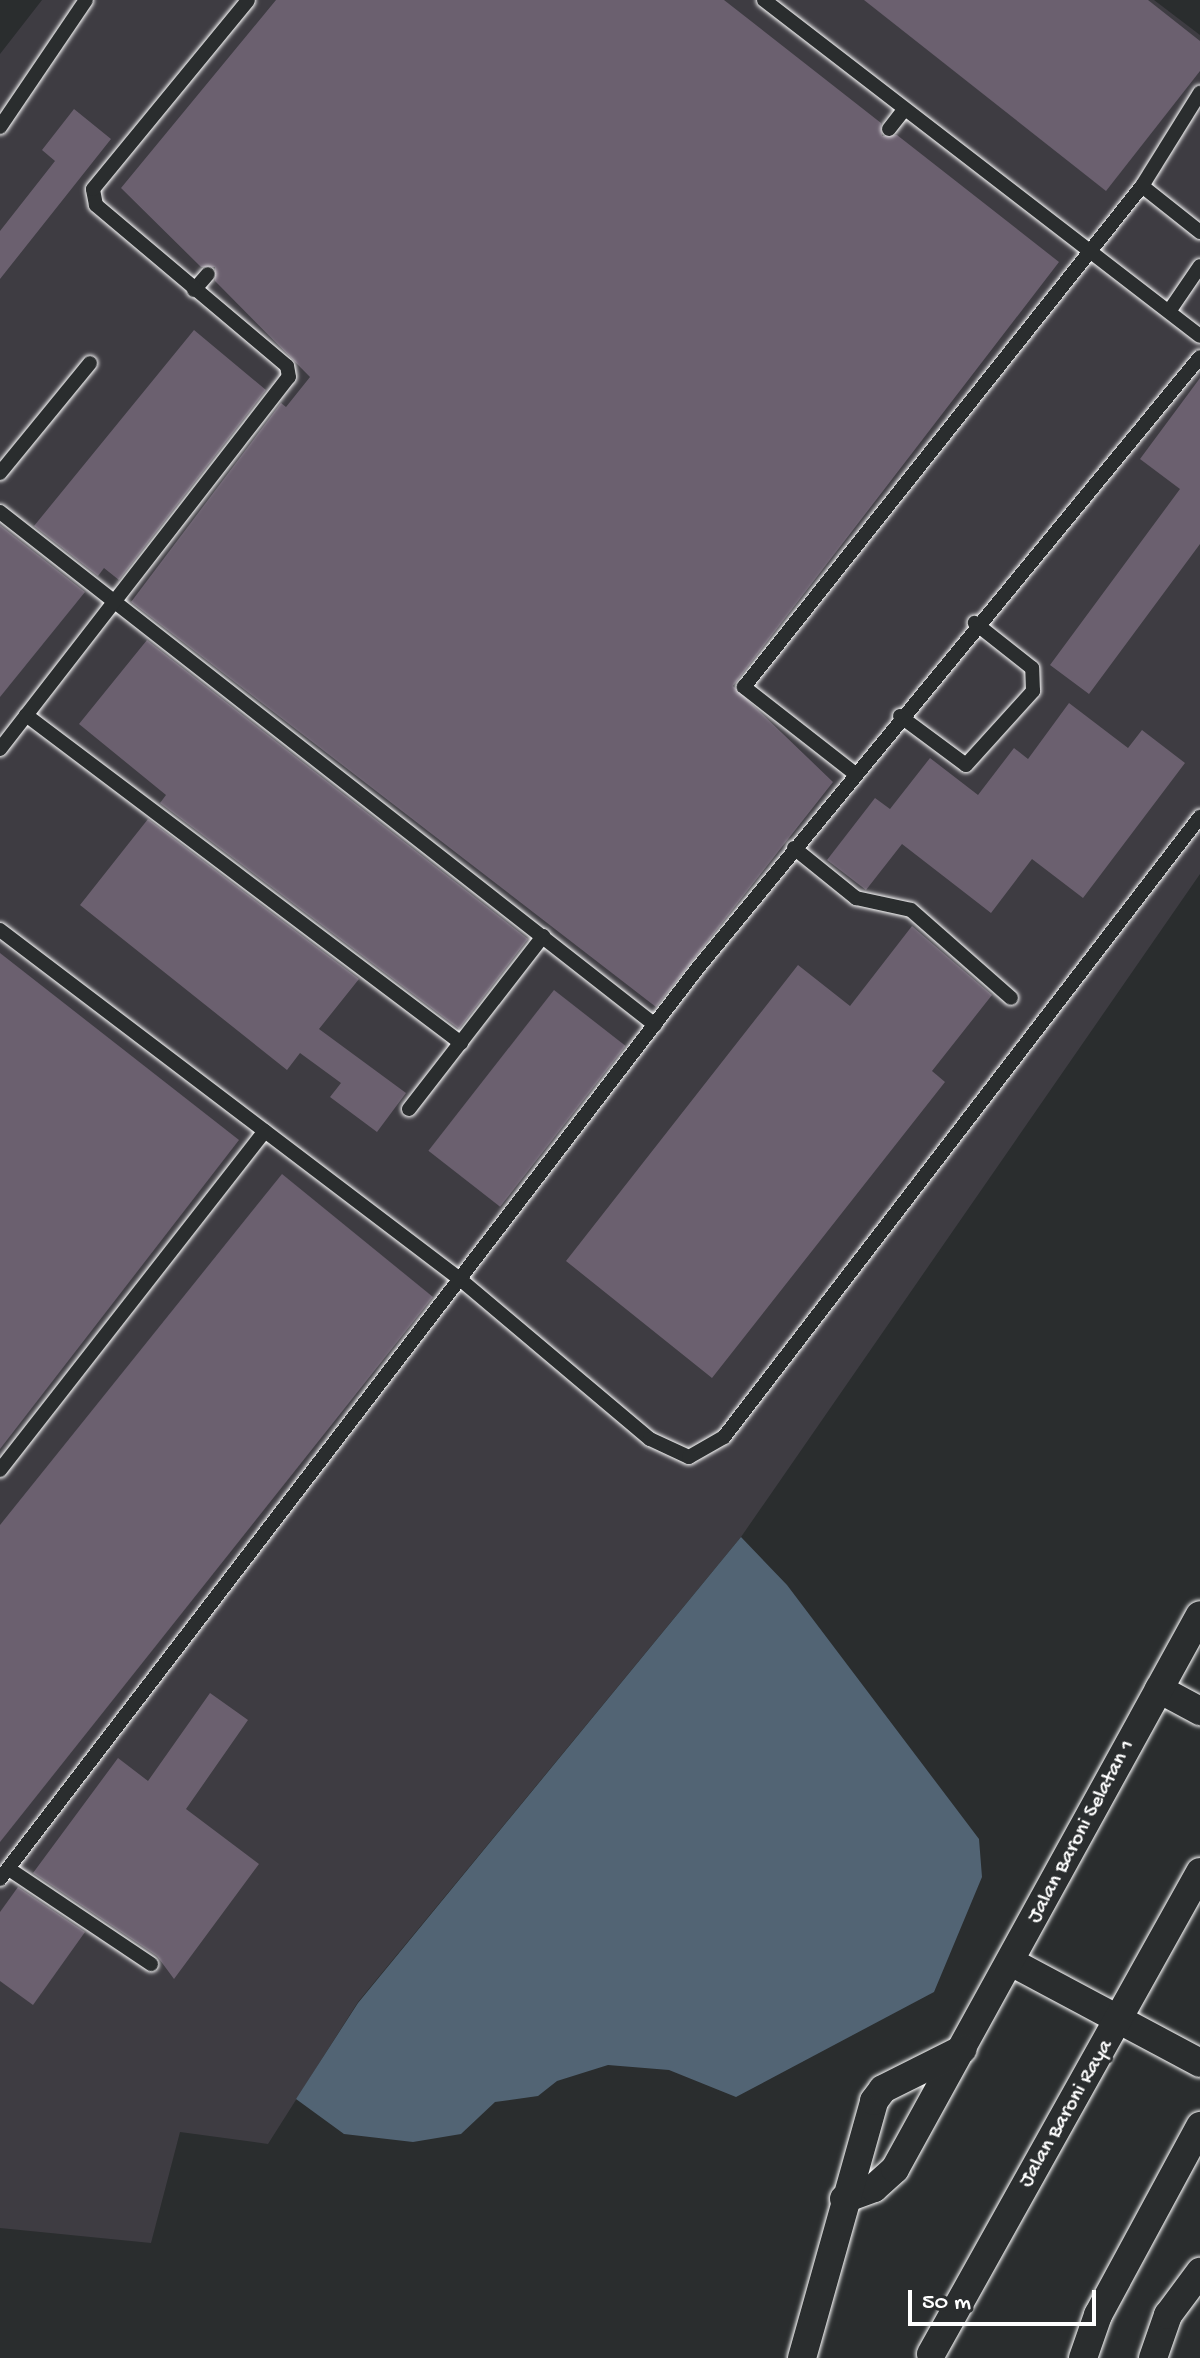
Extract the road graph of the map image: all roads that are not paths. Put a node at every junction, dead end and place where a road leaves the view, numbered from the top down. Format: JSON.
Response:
{"nodes":[{"id":1,"x":86,"y":0,"type":"edge"},
{"id":2,"x":248,"y":0,"type":"edge"},
{"id":3,"x":764,"y":0,"type":"edge"},
{"id":4,"x":1200,"y":93,"type":"edge"},
{"id":5,"x":903,"y":111,"type":"junction"},
{"id":6,"x":0,"y":127,"type":"edge"},
{"id":7,"x":889,"y":129,"type":"dead end"},
{"id":8,"x":1142,"y":186,"type":"junction"},
{"id":9,"x":1200,"y":232,"type":"edge"},
{"id":10,"x":1090,"y":250,"type":"junction"},
{"id":11,"x":1200,"y":266,"type":"edge"},
{"id":12,"x":208,"y":274,"type":"dead end"},
{"id":13,"x":194,"y":290,"type":"junction"},
{"id":14,"x":1170,"y":310,"type":"junction"},
{"id":15,"x":1200,"y":336,"type":"edge"},
{"id":16,"x":1200,"y":357,"type":"edge"},
{"id":17,"x":90,"y":363,"type":"dead end"},
{"id":18,"x":0,"y":473,"type":"edge"},
{"id":19,"x":0,"y":512,"type":"edge"},
{"id":20,"x":117,"y":599,"type":"junction"},
{"id":21,"x":975,"y":623,"type":"junction"},
{"id":22,"x":26,"y":715,"type":"junction"},
{"id":23,"x":900,"y":716,"type":"junction"},
{"id":24,"x":0,"y":749,"type":"edge"},
{"id":25,"x":854,"y":773,"type":"junction"},
{"id":26,"x":1200,"y":817,"type":"edge"},
{"id":27,"x":794,"y":848,"type":"junction"},
{"id":28,"x":0,"y":930,"type":"edge"},
{"id":29,"x":543,"y":936,"type":"junction"},
{"id":30,"x":1011,"y":998,"type":"dead end"},
{"id":31,"x":655,"y":1025,"type":"junction"},
{"id":32,"x":461,"y":1043,"type":"junction"},
{"id":33,"x":409,"y":1109,"type":"dead end"},
{"id":34,"x":265,"y":1131,"type":"junction"},
{"id":35,"x":461,"y":1280,"type":"junction"},
{"id":36,"x":0,"y":1470,"type":"edge"},
{"id":37,"x":1200,"y":1615,"type":"edge"},
{"id":38,"x":1159,"y":1689,"type":"junction"},
{"id":39,"x":1200,"y":1711,"type":"edge"},
{"id":40,"x":1200,"y":1872,"type":"edge"},
{"id":41,"x":4,"y":1874,"type":"edge"},
{"id":42,"x":1011,"y":1962,"type":"junction"},
{"id":43,"x":151,"y":1964,"type":"dead end"},
{"id":44,"x":1120,"y":2020,"type":"junction"},
{"id":45,"x":963,"y":2049,"type":"junction"},
{"id":46,"x":1200,"y":2063,"type":"edge"},
{"id":47,"x":1200,"y":2126,"type":"edge"},
{"id":48,"x":844,"y":2199,"type":"junction"},
{"id":49,"x":1200,"y":2272,"type":"edge"},
{"id":50,"x":931,"y":2354,"type":"dead end"},
{"id":51,"x":802,"y":2358,"type":"edge"},
{"id":52,"x":1083,"y":2358,"type":"edge"},
{"id":53,"x":1153,"y":2358,"type":"edge"}],
"edges":[{"from":1,"to":6,"type":"lane"},
{"from":2,"to":13,"type":"lane"},
{"from":3,"to":5,"type":"lane"},
{"from":4,"to":8,"type":"lane"},
{"from":5,"to":7,"type":"lane"},
{"from":5,"to":10,"type":"lane"},
{"from":8,"to":9,"type":"lane"},
{"from":8,"to":10,"type":"lane"},
{"from":10,"to":14,"type":"lane"},
{"from":10,"to":25,"type":"lane"},
{"from":11,"to":14,"type":"lane"},
{"from":12,"to":13,"type":"lane"},
{"from":13,"to":20,"type":"lane"},
{"from":14,"to":15,"type":"lane"},
{"from":16,"to":21,"type":"lane"},
{"from":17,"to":18,"type":"lane"},
{"from":19,"to":20,"type":"lane"},
{"from":20,"to":22,"type":"lane"},
{"from":20,"to":29,"type":"lane"},
{"from":21,"to":23,"type":"lane"},
{"from":21,"to":23,"type":"lane"},
{"from":22,"to":24,"type":"lane"},
{"from":22,"to":32,"type":"lane"},
{"from":23,"to":25,"type":"lane"},
{"from":25,"to":27,"type":"lane"},
{"from":26,"to":35,"type":"lane"},
{"from":27,"to":30,"type":"lane"},
{"from":27,"to":31,"type":"lane"},
{"from":28,"to":34,"type":"lane"},
{"from":29,"to":31,"type":"lane"},
{"from":29,"to":32,"type":"lane"},
{"from":31,"to":35,"type":"lane"},
{"from":32,"to":33,"type":"lane"},
{"from":34,"to":35,"type":"lane"},
{"from":34,"to":36,"type":"lane"},
{"from":35,"to":41,"type":"lane"},
{"from":37,"to":38,"type":"street","name":"Jalan Baroni Selatan 1"},
{"from":38,"to":39,"type":"street"},
{"from":38,"to":42,"type":"street","name":"Jalan Baroni Selatan 1"},
{"from":40,"to":44,"type":"street","name":"Jalan Baroni Raya"},
{"from":41,"to":43,"type":"lane"},
{"from":42,"to":44,"type":"street"},
{"from":42,"to":45,"type":"street","name":"Jalan Baroni Selatan 1"},
{"from":44,"to":46,"type":"street"},
{"from":44,"to":50,"type":"street","name":"Jalan Baroni Raya"},
{"from":45,"to":48,"type":"street","name":"Jalan Baroni Selatan 1"},
{"from":45,"to":48,"type":"street"},
{"from":47,"to":52,"type":"street"},
{"from":48,"to":51,"type":"street"},
{"from":49,"to":53,"type":"street"}]}
